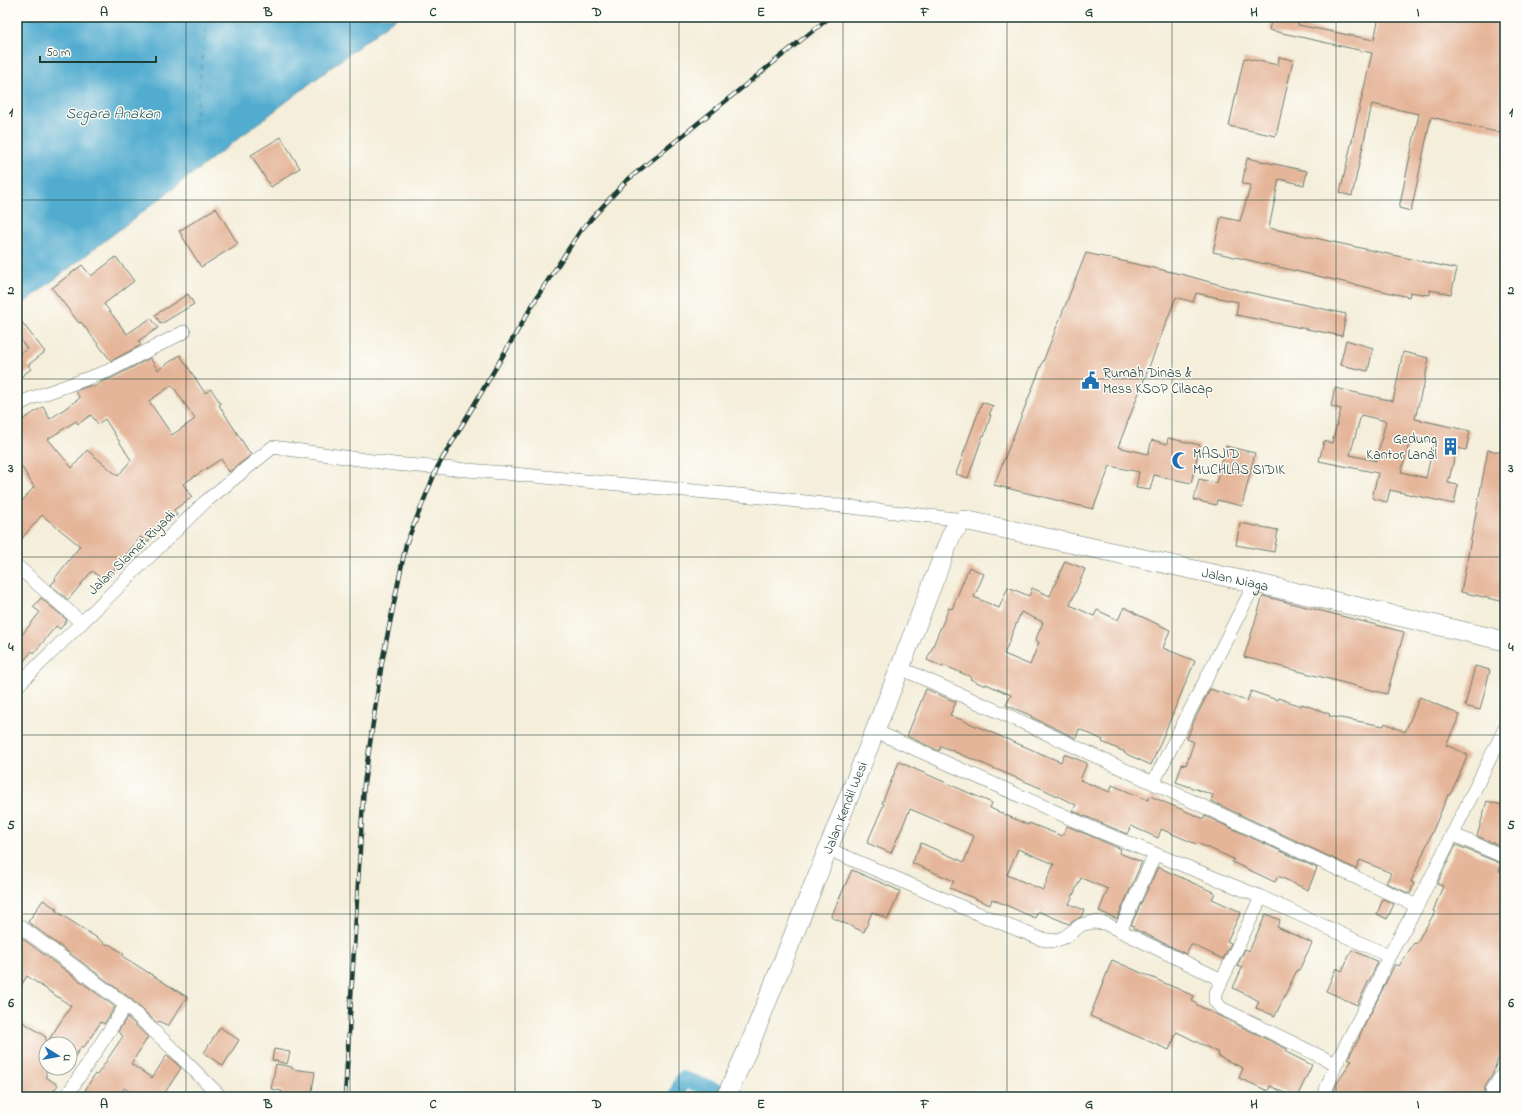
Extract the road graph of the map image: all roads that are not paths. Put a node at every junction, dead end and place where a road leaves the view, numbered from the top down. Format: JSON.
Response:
{"nodes":[{"id":1,"x":184,"y":332,"type":"dead end"},
{"id":2,"x":17,"y":406,"type":"edge"},
{"id":3,"x":964,"y":520,"type":"junction"},
{"id":4,"x":17,"y":566,"type":"edge"},
{"id":5,"x":1255,"y":584,"type":"junction"},
{"id":6,"x":82,"y":623,"type":"junction"},
{"id":7,"x":1505,"y":641,"type":"edge"},
{"id":8,"x":900,"y":668,"type":"junction"},
{"id":9,"x":17,"y":686,"type":"edge"},
{"id":10,"x":1505,"y":728,"type":"edge"},
{"id":11,"x":875,"y":731,"type":"junction"},
{"id":12,"x":1153,"y":783,"type":"junction"},
{"id":13,"x":1452,"y":834,"type":"junction"},
{"id":14,"x":828,"y":849,"type":"junction"},
{"id":15,"x":1155,"y":854,"type":"junction"},
{"id":16,"x":1505,"y":857,"type":"edge"},
{"id":17,"x":1261,"y":897,"type":"junction"},
{"id":18,"x":1417,"y":906,"type":"junction"},
{"id":19,"x":17,"y":924,"type":"edge"},
{"id":20,"x":1120,"y":931,"type":"junction"},
{"id":21,"x":1389,"y":956,"type":"junction"},
{"id":22,"x":1222,"y":980,"type":"junction"},
{"id":23,"x":126,"y":1005,"type":"junction"},
{"id":24,"x":1336,"y":1064,"type":"junction"},
{"id":25,"x":1505,"y":1070,"type":"edge"},
{"id":26,"x":1492,"y":1091,"type":"dead end"},
{"id":27,"x":66,"y":1097,"type":"edge"},
{"id":28,"x":221,"y":1097,"type":"edge"},
{"id":29,"x":726,"y":1097,"type":"edge"},
{"id":30,"x":1322,"y":1097,"type":"edge"}],
"edges":[{"from":1,"to":2,"type":"street"},
{"from":3,"to":5,"type":"main road","name":"Jalan Niaga"},
{"from":3,"to":6,"type":"street","name":"Jalan Slamet Riyadi"},
{"from":3,"to":8,"type":"main road","name":"Jalan Kendil Wesi"},
{"from":4,"to":6,"type":"street"},
{"from":5,"to":7,"type":"main road","name":"Jalan Niaga"},
{"from":5,"to":12,"type":"street"},
{"from":6,"to":9,"type":"street","name":"Jalan Slamet Riyadi"},
{"from":8,"to":11,"type":"main road","name":"Jalan Kendil Wesi"},
{"from":8,"to":12,"type":"street"},
{"from":10,"to":13,"type":"street"},
{"from":11,"to":14,"type":"main road","name":"Jalan Kendil Wesi"},
{"from":11,"to":15,"type":"street"},
{"from":12,"to":18,"type":"street"},
{"from":13,"to":16,"type":"street"},
{"from":13,"to":18,"type":"street"},
{"from":14,"to":20,"type":"street"},
{"from":14,"to":29,"type":"main road","name":"Jalan Kendil Wesi"},
{"from":15,"to":17,"type":"street"},
{"from":15,"to":20,"type":"street"},
{"from":17,"to":21,"type":"street"},
{"from":17,"to":22,"type":"street"},
{"from":18,"to":21,"type":"street"},
{"from":19,"to":23,"type":"street"},
{"from":20,"to":22,"type":"street"},
{"from":21,"to":24,"type":"street"},
{"from":22,"to":24,"type":"street"},
{"from":23,"to":27,"type":"street"},
{"from":23,"to":28,"type":"street"},
{"from":24,"to":30,"type":"street"},
{"from":25,"to":26,"type":"street"}]}
